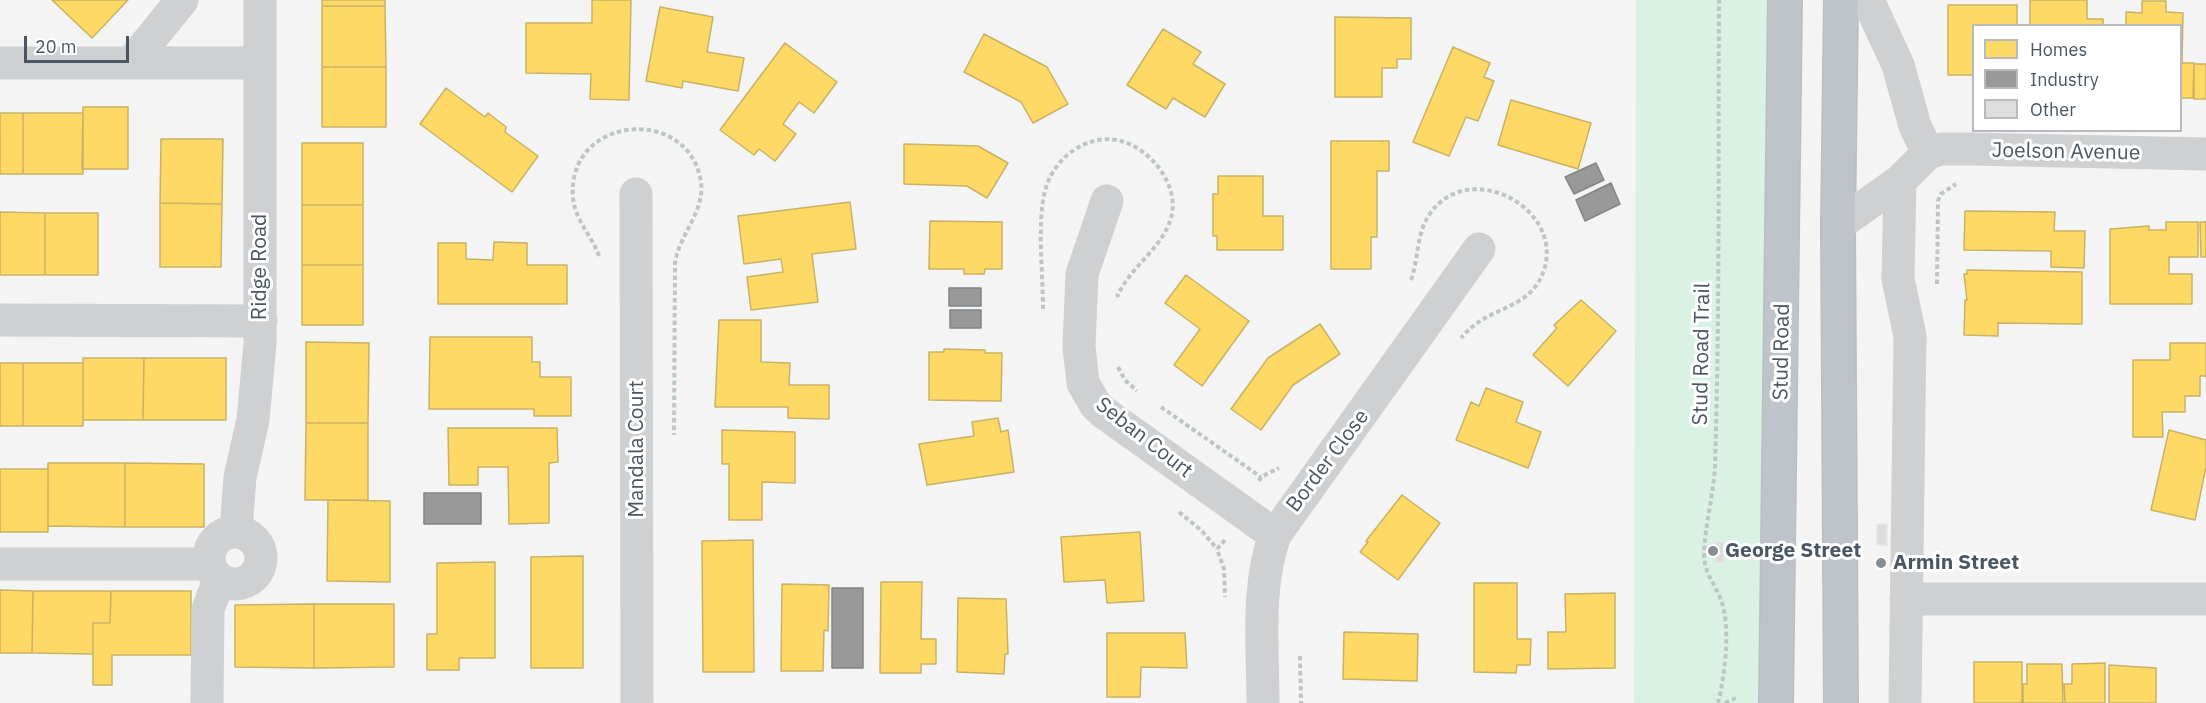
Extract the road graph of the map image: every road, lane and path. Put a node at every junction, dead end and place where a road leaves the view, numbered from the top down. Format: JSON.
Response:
{"nodes":[{"id":1,"x":182,"y":0,"type":"edge"},
{"id":2,"x":260,"y":0,"type":"edge"},
{"id":3,"x":1719,"y":0,"type":"edge"},
{"id":4,"x":1785,"y":0,"type":"edge"},
{"id":5,"x":1841,"y":0,"type":"edge"},
{"id":6,"x":1868,"y":0,"type":"edge"},
{"id":7,"x":0,"y":63,"type":"edge"},
{"id":8,"x":131,"y":63,"type":"junction"},
{"id":9,"x":260,"y":63,"type":"junction"},
{"id":10,"x":1928,"y":153,"type":"junction"},
{"id":11,"x":2206,"y":154,"type":"edge"},
{"id":12,"x":1900,"y":181,"type":"junction"},
{"id":13,"x":636,"y":194,"type":"dead end"},
{"id":14,"x":1107,"y":201,"type":"dead end"},
{"id":15,"x":1838,"y":225,"type":"junction"},
{"id":16,"x":1479,"y":249,"type":"dead end"},
{"id":17,"x":1116,"y":303,"type":"dead end"},
{"id":18,"x":0,"y":320,"type":"edge"},
{"id":19,"x":1043,"y":320,"type":"dead end"},
{"id":20,"x":261,"y":321,"type":"junction"},
{"id":21,"x":1115,"y":356,"type":"dead end"},
{"id":22,"x":1146,"y":397,"type":"dead end"},
{"id":23,"x":1155,"y":404,"type":"dead end"},
{"id":24,"x":1261,"y":477,"type":"dead end"},
{"id":25,"x":1171,"y":506,"type":"dead end"},
{"id":26,"x":236,"y":531,"type":"junction"},
{"id":27,"x":1275,"y":535,"type":"junction"},
{"id":28,"x":1217,"y":549,"type":"dead end"},
{"id":29,"x":0,"y":564,"type":"edge"},
{"id":30,"x":214,"y":572,"type":"junction"},
{"id":31,"x":1906,"y":599,"type":"junction"},
{"id":32,"x":2206,"y":599,"type":"edge"},
{"id":33,"x":1738,"y":697,"type":"dead end"},
{"id":34,"x":207,"y":703,"type":"edge"},
{"id":35,"x":637,"y":703,"type":"edge"},
{"id":36,"x":1263,"y":703,"type":"edge"},
{"id":37,"x":1718,"y":703,"type":"edge"},
{"id":38,"x":1725,"y":703,"type":"edge"},
{"id":39,"x":1776,"y":703,"type":"edge"},
{"id":40,"x":1841,"y":703,"type":"edge"},
{"id":41,"x":1905,"y":703,"type":"edge"}],
"edges":[{"from":1,"to":8,"type":"street"},
{"from":2,"to":9,"type":"street","name":"Ridge Road"},
{"from":3,"to":37,"type":"path","name":"Stud Road Trail"},
{"from":4,"to":39,"type":"highway","name":"Stud Road"},
{"from":5,"to":15,"type":"highway"},
{"from":6,"to":10,"type":"street"},
{"from":7,"to":8,"type":"street"},
{"from":8,"to":9,"type":"street"},
{"from":9,"to":20,"type":"street","name":"Ridge Road"},
{"from":10,"to":11,"type":"street","name":"Joelson Avenue"},
{"from":10,"to":12,"type":"street"},
{"from":12,"to":15,"type":"street"},
{"from":12,"to":31,"type":"street"},
{"from":13,"to":35,"type":"street","name":"Mandala Court"},
{"from":14,"to":27,"type":"street","name":"Seban Court"},
{"from":15,"to":40,"type":"highway"},
{"from":16,"to":27,"type":"street","name":"Border Close"},
{"from":17,"to":19,"type":"path"},
{"from":18,"to":20,"type":"street"},
{"from":20,"to":26,"type":"street","name":"Ridge Road"},
{"from":21,"to":22,"type":"path"},
{"from":23,"to":24,"type":"path"},
{"from":25,"to":28,"type":"path"},
{"from":26,"to":30,"type":"street"},
{"from":26,"to":30,"type":"street"},
{"from":27,"to":36,"type":"street","name":"Border Close"},
{"from":29,"to":30,"type":"street"},
{"from":30,"to":34,"type":"street"},
{"from":31,"to":32,"type":"street"},
{"from":31,"to":41,"type":"street"},
{"from":33,"to":38,"type":"path"}]}
